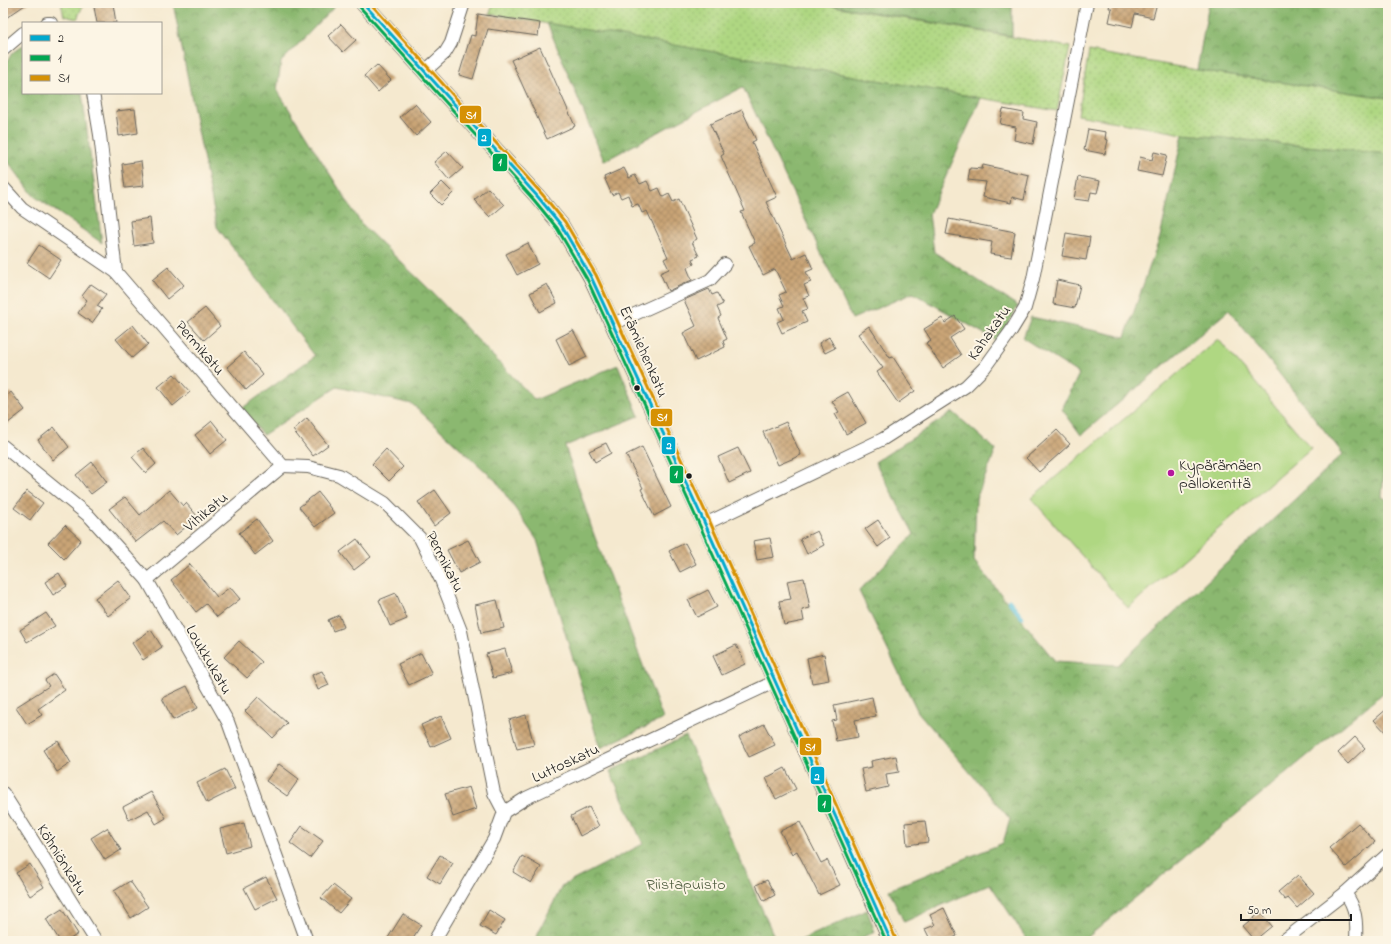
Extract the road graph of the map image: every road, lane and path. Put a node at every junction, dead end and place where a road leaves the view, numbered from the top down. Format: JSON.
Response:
{"nodes":[{"id":1,"x":362,"y":3,"type":"edge"},
{"id":2,"x":464,"y":3,"type":"edge"},
{"id":3,"x":1087,"y":3,"type":"edge"},
{"id":4,"x":22,"y":34,"type":"edge"},
{"id":5,"x":3,"y":50,"type":"edge"},
{"id":6,"x":424,"y":72,"type":"junction"},
{"id":7,"x":93,"y":94,"type":"edge"},
{"id":8,"x":3,"y":187,"type":"edge"},
{"id":9,"x":725,"y":264,"type":"dead end"},
{"id":10,"x":116,"y":272,"type":"junction"},
{"id":11,"x":613,"y":324,"type":"junction"},
{"id":12,"x":3,"y":446,"type":"edge"},
{"id":13,"x":283,"y":466,"type":"junction"},
{"id":14,"x":705,"y":524,"type":"junction"},
{"id":15,"x":147,"y":580,"type":"junction"},
{"id":16,"x":774,"y":682,"type":"junction"},
{"id":17,"x":3,"y":793,"type":"edge"},
{"id":18,"x":504,"y":812,"type":"junction"},
{"id":19,"x":1388,"y":854,"type":"edge"},
{"id":20,"x":1344,"y":892,"type":"junction"},
{"id":21,"x":96,"y":941,"type":"edge"},
{"id":22,"x":307,"y":941,"type":"edge"},
{"id":23,"x":434,"y":941,"type":"edge"},
{"id":24,"x":891,"y":941,"type":"edge"},
{"id":25,"x":1284,"y":941,"type":"edge"},
{"id":26,"x":1356,"y":941,"type":"edge"}],
"edges":[{"from":1,"to":6,"type":"street","name":"Erämiehenkatu"},
{"from":2,"to":6,"type":"street"},
{"from":3,"to":14,"type":"street","name":"Kahakatu"},
{"from":4,"to":5,"type":"street"},
{"from":6,"to":11,"type":"street","name":"Erämiehenkatu"},
{"from":7,"to":10,"type":"street"},
{"from":8,"to":10,"type":"street","name":"Permikatu"},
{"from":9,"to":11,"type":"street"},
{"from":10,"to":13,"type":"street","name":"Permikatu"},
{"from":11,"to":14,"type":"street","name":"Erämiehenkatu"},
{"from":12,"to":15,"type":"street","name":"Loukkukatu"},
{"from":13,"to":15,"type":"street","name":"Vihikatu"},
{"from":13,"to":18,"type":"street","name":"Permikatu"},
{"from":14,"to":16,"type":"street","name":"Erämiehenkatu"},
{"from":15,"to":22,"type":"street","name":"Loukkukatu"},
{"from":16,"to":18,"type":"street","name":"Luttoskatu"},
{"from":16,"to":24,"type":"street","name":"Erämiehenkatu"},
{"from":17,"to":21,"type":"street","name":"Köhniönkatu"},
{"from":18,"to":23,"type":"street"},
{"from":19,"to":20,"type":"street"},
{"from":20,"to":25,"type":"street"},
{"from":20,"to":26,"type":"street"}]}
